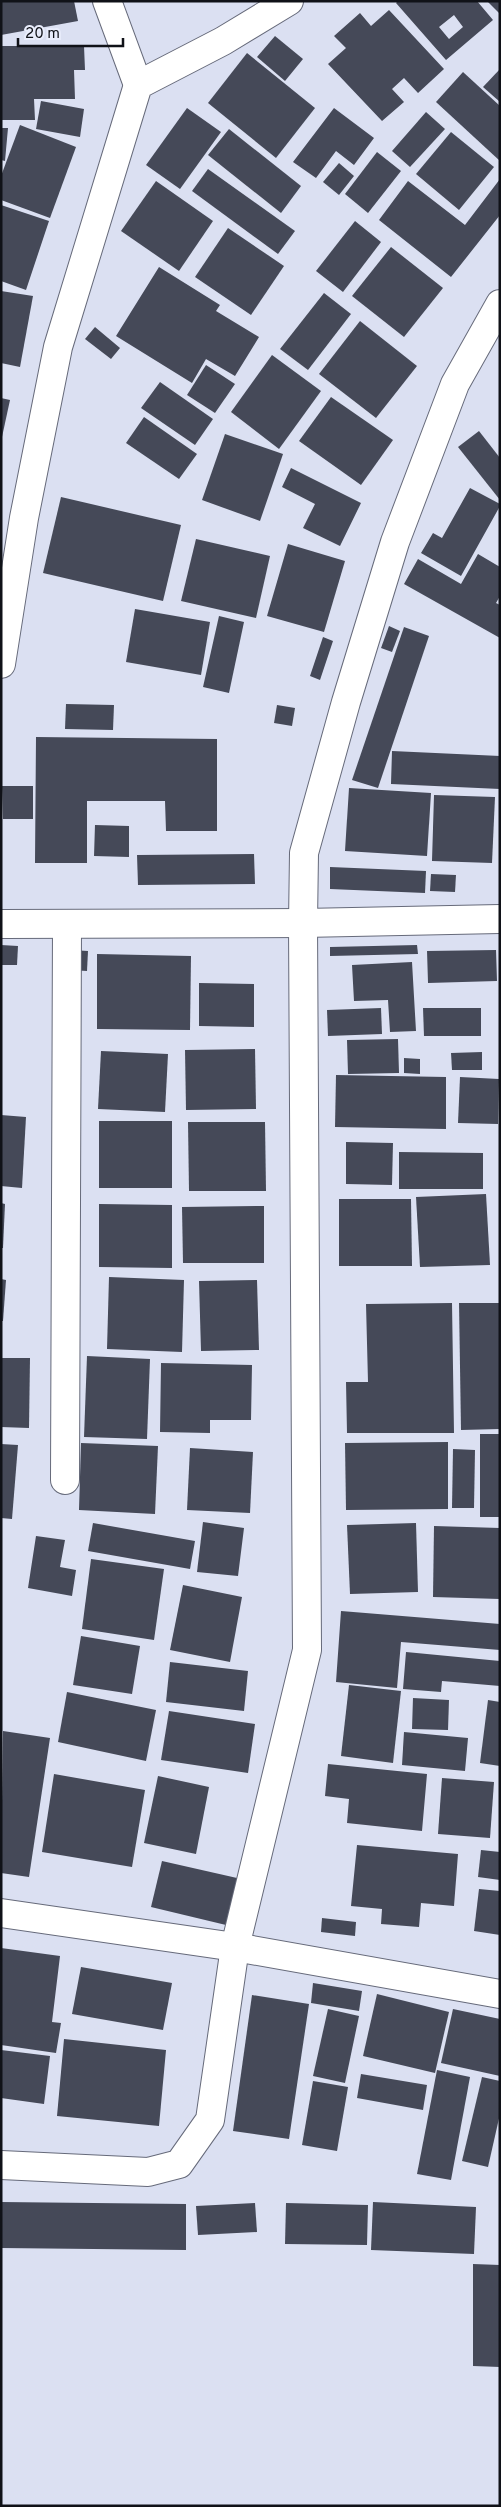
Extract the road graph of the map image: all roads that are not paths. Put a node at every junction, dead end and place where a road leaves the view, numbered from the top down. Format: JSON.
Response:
{"nodes":[{"id":1,"x":106,"y":1,"type":"edge"},
{"id":2,"x":289,"y":1,"type":"edge"},
{"id":3,"x":138,"y":85,"type":"junction"},
{"id":4,"x":500,"y":304,"type":"edge"},
{"id":5,"x":1,"y":664,"type":"edge"},
{"id":6,"x":500,"y":919,"type":"edge"},
{"id":7,"x":303,"y":923,"type":"junction"},
{"id":8,"x":1,"y":924,"type":"edge"},
{"id":9,"x":67,"y":926,"type":"junction"},
{"id":10,"x":65,"y":1480,"type":"dead end"},
{"id":11,"x":1,"y":1913,"type":"edge"},
{"id":12,"x":235,"y":1947,"type":"junction"},
{"id":13,"x":500,"y":1994,"type":"edge"},
{"id":14,"x":1,"y":2165,"type":"edge"}],
"edges":[{"from":1,"to":3,"type":"street"},
{"from":2,"to":3,"type":"street"},
{"from":3,"to":5,"type":"street"},
{"from":4,"to":7,"type":"street"},
{"from":6,"to":7,"type":"street"},
{"from":7,"to":9,"type":"street"},
{"from":7,"to":12,"type":"street"},
{"from":8,"to":9,"type":"street"},
{"from":9,"to":10,"type":"street"},
{"from":11,"to":12,"type":"street"},
{"from":12,"to":13,"type":"street"},
{"from":12,"to":14,"type":"street"}]}
